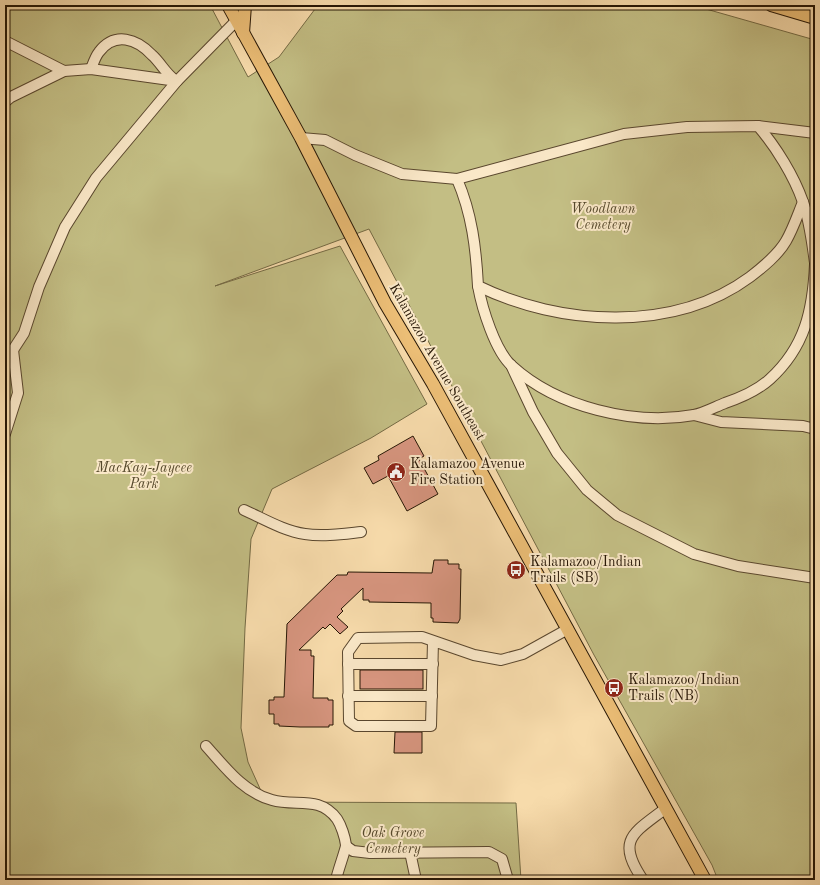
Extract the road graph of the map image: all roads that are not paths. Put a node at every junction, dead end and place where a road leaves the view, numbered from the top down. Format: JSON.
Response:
{"nodes":[{"id":1,"x":228,"y":5,"type":"edge"},
{"id":2,"x":245,"y":5,"type":"edge"},
{"id":3,"x":771,"y":5,"type":"edge"},
{"id":4,"x":815,"y":18,"type":"edge"},
{"id":5,"x":236,"y":21,"type":"junction"},
{"id":6,"x":243,"y":34,"type":"junction"},
{"id":7,"x":5,"y":41,"type":"edge"},
{"id":8,"x":91,"y":69,"type":"junction"},
{"id":9,"x":64,"y":71,"type":"junction"},
{"id":10,"x":177,"y":81,"type":"junction"},
{"id":11,"x":5,"y":102,"type":"edge"},
{"id":12,"x":758,"y":126,"type":"junction"},
{"id":13,"x":815,"y":132,"type":"edge"},
{"id":14,"x":301,"y":138,"type":"junction"},
{"id":15,"x":456,"y":179,"type":"junction"},
{"id":16,"x":803,"y":202,"type":"junction"},
{"id":17,"x":815,"y":264,"type":"edge"},
{"id":18,"x":478,"y":286,"type":"junction"},
{"id":19,"x":815,"y":291,"type":"edge"},
{"id":20,"x":9,"y":353,"type":"edge"},
{"id":21,"x":511,"y":365,"type":"junction"},
{"id":22,"x":694,"y":415,"type":"junction"},
{"id":23,"x":815,"y":429,"type":"edge"},
{"id":24,"x":5,"y":434,"type":"edge"},
{"id":25,"x":244,"y":510,"type":"dead end"},
{"id":26,"x":362,"y":532,"type":"dead end"},
{"id":27,"x":815,"y":578,"type":"edge"},
{"id":28,"x":568,"y":629,"type":"junction"},
{"id":29,"x":433,"y":641,"type":"junction"},
{"id":30,"x":348,"y":664,"type":"junction"},
{"id":31,"x":433,"y":664,"type":"junction"},
{"id":32,"x":348,"y":696,"type":"junction"},
{"id":33,"x":432,"y":696,"type":"junction"},
{"id":34,"x":206,"y":746,"type":"dead end"},
{"id":35,"x":666,"y":808,"type":"junction"},
{"id":36,"x":346,"y":846,"type":"junction"},
{"id":37,"x":410,"y":852,"type":"junction"},
{"id":38,"x":336,"y":880,"type":"edge"},
{"id":39,"x":416,"y":880,"type":"edge"},
{"id":40,"x":508,"y":880,"type":"edge"},
{"id":41,"x":642,"y":880,"type":"edge"},
{"id":42,"x":705,"y":880,"type":"edge"}],
"edges":[{"from":1,"to":5,"type":"main road","name":"Kalamazoo Avenue Southeast"},
{"from":2,"to":6,"type":"main road"},
{"from":3,"to":4,"type":"main road"},
{"from":5,"to":6,"type":"main road","name":"Kalamazoo Avenue Southeast"},
{"from":5,"to":10,"type":"lane"},
{"from":6,"to":14,"type":"main road","name":"Kalamazoo Avenue Southeast"},
{"from":7,"to":9,"type":"lane"},
{"from":8,"to":9,"type":"lane"},
{"from":8,"to":10,"type":"lane"},
{"from":8,"to":10,"type":"lane"},
{"from":9,"to":11,"type":"lane"},
{"from":10,"to":20,"type":"lane"},
{"from":12,"to":13,"type":"lane"},
{"from":12,"to":15,"type":"lane"},
{"from":12,"to":16,"type":"lane"},
{"from":14,"to":15,"type":"lane"},
{"from":14,"to":28,"type":"main road","name":"Kalamazoo Avenue Southeast"},
{"from":15,"to":18,"type":"lane"},
{"from":16,"to":17,"type":"lane"},
{"from":16,"to":18,"type":"lane"},
{"from":17,"to":19,"type":"lane"},
{"from":18,"to":21,"type":"lane"},
{"from":19,"to":22,"type":"lane"},
{"from":20,"to":24,"type":"lane"},
{"from":21,"to":22,"type":"lane"},
{"from":21,"to":27,"type":"lane"},
{"from":22,"to":23,"type":"lane"},
{"from":25,"to":26,"type":"lane"},
{"from":28,"to":29,"type":"lane"},
{"from":28,"to":35,"type":"main road","name":"Kalamazoo Avenue Southeast"},
{"from":29,"to":30,"type":"lane"},
{"from":29,"to":31,"type":"lane"},
{"from":30,"to":31,"type":"lane"},
{"from":30,"to":32,"type":"lane"},
{"from":31,"to":33,"type":"lane"},
{"from":32,"to":33,"type":"lane"},
{"from":32,"to":33,"type":"lane"},
{"from":34,"to":36,"type":"lane"},
{"from":35,"to":41,"type":"lane"},
{"from":35,"to":42,"type":"main road","name":"Kalamazoo Avenue Southeast"},
{"from":36,"to":37,"type":"lane"},
{"from":36,"to":38,"type":"lane"},
{"from":37,"to":39,"type":"lane"},
{"from":37,"to":40,"type":"lane"}]}
